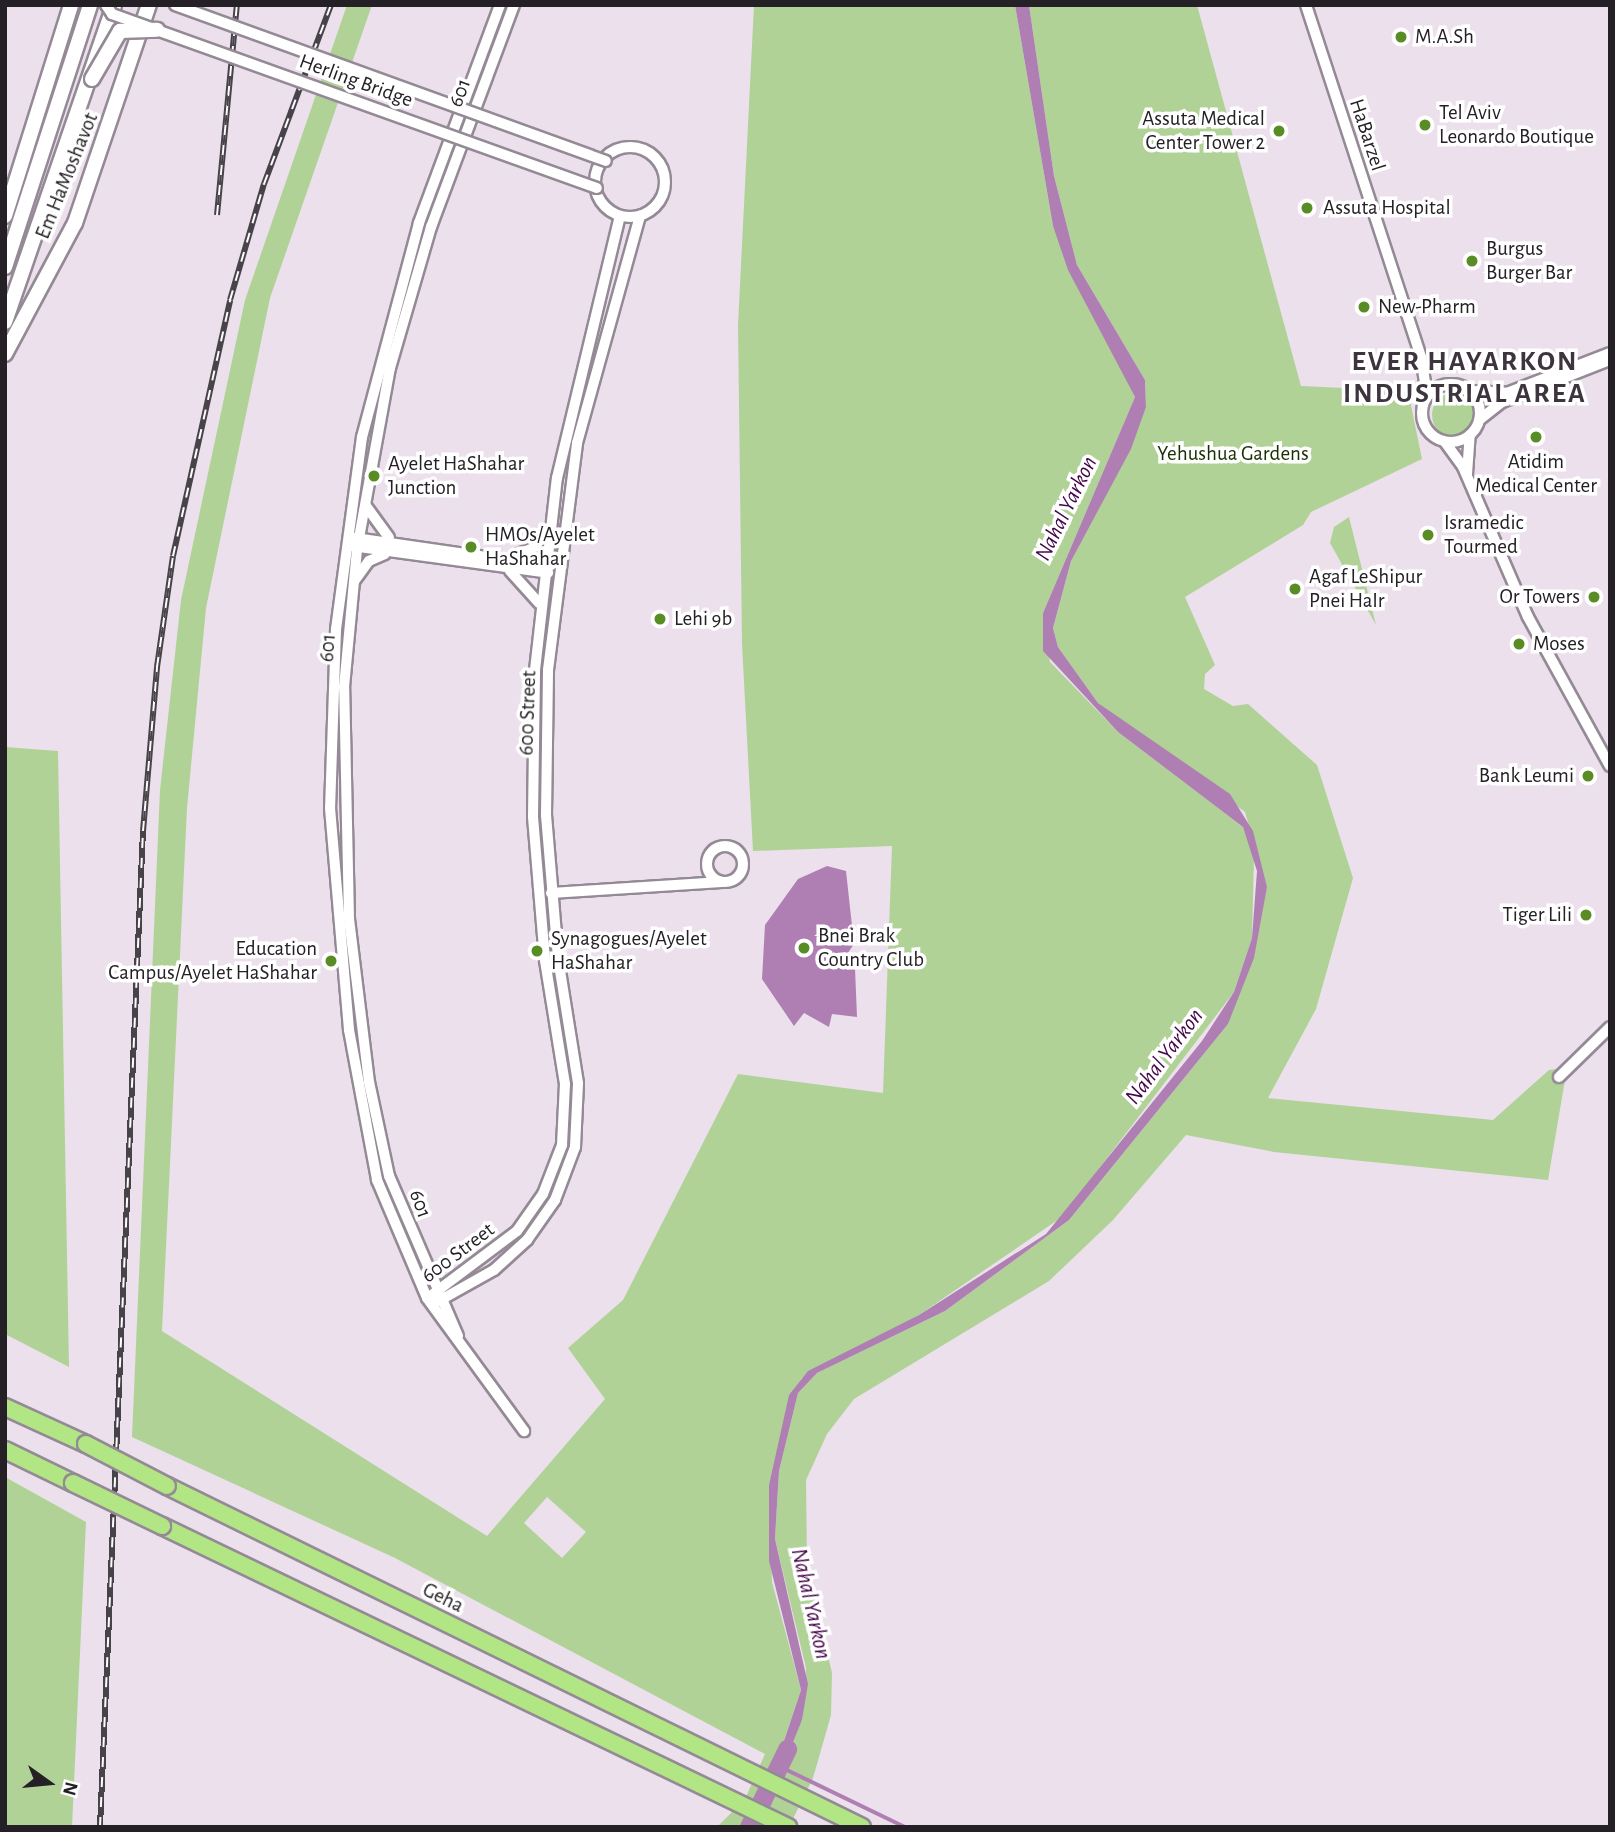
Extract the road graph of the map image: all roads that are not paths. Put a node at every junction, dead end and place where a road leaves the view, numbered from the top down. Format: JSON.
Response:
{"nodes":[{"id":1,"x":71,"y":5,"type":"edge"},
{"id":2,"x":90,"y":5,"type":"edge"},
{"id":3,"x":149,"y":5,"type":"edge"},
{"id":4,"x":175,"y":5,"type":"edge"},
{"id":5,"x":500,"y":5,"type":"edge"},
{"id":6,"x":514,"y":5,"type":"edge"},
{"id":7,"x":1306,"y":5,"type":"edge"},
{"id":8,"x":111,"y":8,"type":"edge"},
{"id":9,"x":157,"y":30,"type":"junction"},
{"id":10,"x":92,"y":79,"type":"junction"},
{"id":11,"x":606,"y":161,"type":"junction"},
{"id":12,"x":597,"y":188,"type":"junction"},
{"id":13,"x":5,"y":216,"type":"edge"},
{"id":14,"x":640,"y":216,"type":"junction"},
{"id":15,"x":619,"y":220,"type":"junction"},
{"id":16,"x":5,"y":267,"type":"edge"},
{"id":17,"x":5,"y":322,"type":"edge"},
{"id":18,"x":1610,"y":352,"type":"edge"},
{"id":19,"x":5,"y":354,"type":"edge"},
{"id":20,"x":1610,"y":360,"type":"edge"},
{"id":21,"x":1468,"y":389,"type":"junction"},
{"id":22,"x":1427,"y":396,"type":"junction"},
{"id":23,"x":1479,"y":420,"type":"junction"},
{"id":24,"x":1470,"y":435,"type":"junction"},
{"id":25,"x":1445,"y":442,"type":"junction"},
{"id":26,"x":1467,"y":478,"type":"junction"},
{"id":27,"x":365,"y":501,"type":"junction"},
{"id":28,"x":549,"y":526,"type":"junction"},
{"id":29,"x":359,"y":536,"type":"junction"},
{"id":30,"x":392,"y":541,"type":"junction"},
{"id":31,"x":345,"y":543,"type":"junction"},
{"id":32,"x":357,"y":549,"type":"junction"},
{"id":33,"x":388,"y":553,"type":"junction"},
{"id":34,"x":509,"y":556,"type":"junction"},
{"id":35,"x":545,"y":562,"type":"junction"},
{"id":36,"x":506,"y":569,"type":"junction"},
{"id":37,"x":557,"y":569,"type":"junction"},
{"id":38,"x":544,"y":574,"type":"junction"},
{"id":39,"x":353,"y":584,"type":"junction"},
{"id":40,"x":540,"y":607,"type":"junction"},
{"id":41,"x":1610,"y":766,"type":"edge"},
{"id":42,"x":707,"y":863,"type":"junction"},
{"id":43,"x":688,"y":882,"type":"junction"},
{"id":44,"x":722,"y":882,"type":"junction"},
{"id":45,"x":551,"y":893,"type":"junction"},
{"id":46,"x":1610,"y":1027,"type":"edge"},
{"id":47,"x":1559,"y":1077,"type":"dead end"},
{"id":48,"x":428,"y":1272,"type":"junction"},
{"id":49,"x":458,"y":1278,"type":"junction"},
{"id":50,"x":466,"y":1289,"type":"junction"},
{"id":51,"x":438,"y":1291,"type":"junction"},
{"id":52,"x":427,"y":1298,"type":"junction"},
{"id":53,"x":443,"y":1303,"type":"junction"},
{"id":54,"x":453,"y":1320,"type":"junction"},
{"id":55,"x":459,"y":1340,"type":"junction"},
{"id":56,"x":5,"y":1404,"type":"edge"},
{"id":57,"x":524,"y":1431,"type":"dead end"},
{"id":58,"x":5,"y":1450,"type":"edge"},
{"id":59,"x":788,"y":1827,"type":"edge"},
{"id":60,"x":862,"y":1827,"type":"edge"}],
"edges":[{"from":1,"to":13,"type":"main road","name":"Em HaMoshavot"},
{"from":2,"to":16,"type":"main road"},
{"from":3,"to":19,"type":"main road","name":"Em HaMoshavot"},
{"from":4,"to":11,"type":"street","name":"Herling Bridge","bridge":true},
{"from":5,"to":31,"type":"street","name":"601"},
{"from":6,"to":27,"type":"street","name":"601"},
{"from":7,"to":22,"type":"street","name":"HaBarzel"},
{"from":8,"to":9,"type":"street","name":"Herling Bridge","bridge":true},
{"from":8,"to":10,"type":"main road","bridge":true},
{"from":9,"to":10,"type":"main road","bridge":true},
{"from":9,"to":12,"type":"street","name":"Herling Bridge","bridge":true},
{"from":10,"to":17,"type":"main road"},
{"from":11,"to":12,"type":"street"},
{"from":11,"to":14,"type":"street"},
{"from":12,"to":15,"type":"street"},
{"from":14,"to":15,"type":"street"},
{"from":14,"to":37,"type":"street","name":"600 Street"},
{"from":15,"to":28,"type":"street","name":"600 Street"},
{"from":18,"to":21,"type":"street"},
{"from":20,"to":23,"type":"street"},
{"from":21,"to":22,"type":"street"},
{"from":21,"to":23,"type":"street"},
{"from":22,"to":25,"type":"street"},
{"from":23,"to":24,"type":"street"},
{"from":24,"to":25,"type":"street"},
{"from":24,"to":26,"type":"street"},
{"from":25,"to":26,"type":"street"},
{"from":26,"to":41,"type":"street"},
{"from":27,"to":29,"type":"street","name":"601"},
{"from":27,"to":30,"type":"street"},
{"from":28,"to":34,"type":"street"},
{"from":28,"to":35,"type":"street","name":"600 Street"},
{"from":29,"to":30,"type":"street"},
{"from":29,"to":31,"type":"street"},
{"from":29,"to":32,"type":"street","name":"601"},
{"from":30,"to":34,"type":"street"},
{"from":31,"to":32,"type":"street"},
{"from":31,"to":52,"type":"street","name":"601"},
{"from":32,"to":33,"type":"street"},
{"from":32,"to":39,"type":"street","name":"601"},
{"from":33,"to":36,"type":"street"},
{"from":33,"to":39,"type":"street"},
{"from":34,"to":35,"type":"street"},
{"from":35,"to":37,"type":"street"},
{"from":35,"to":38,"type":"street","name":"600 Street"},
{"from":36,"to":38,"type":"street"},
{"from":36,"to":40,"type":"street"},
{"from":37,"to":38,"type":"street"},
{"from":37,"to":45,"type":"street","name":"600 Street"},
{"from":38,"to":40,"type":"street","name":"600 Street"},
{"from":39,"to":48,"type":"street","name":"601"},
{"from":40,"to":49,"type":"street","name":"600 Street"},
{"from":42,"to":43,"type":"street"},
{"from":42,"to":44,"type":"street"},
{"from":42,"to":44,"type":"street"},
{"from":43,"to":44,"type":"street"},
{"from":43,"to":45,"type":"street"},
{"from":45,"to":50,"type":"street","name":"600 Street"},
{"from":46,"to":47,"type":"street"},
{"from":48,"to":49,"type":"street"},
{"from":48,"to":51,"type":"street","name":"601"},
{"from":49,"to":51,"type":"street","name":"600 Street"},
{"from":50,"to":53,"type":"street","name":"600 Street"},
{"from":50,"to":54,"type":"street"},
{"from":51,"to":52,"type":"street","name":"600 Street"},
{"from":51,"to":53,"type":"street","name":"601"},
{"from":52,"to":53,"type":"street","name":"600 Street"},
{"from":52,"to":55,"type":"street","name":"601"},
{"from":53,"to":54,"type":"street","name":"601"},
{"from":54,"to":55,"type":"street","name":"601"},
{"from":55,"to":57,"type":"street","name":"601"},
{"from":56,"to":60,"type":"highway","name":"Geha","bridge":true},
{"from":58,"to":59,"type":"highway","bridge":true}]}
